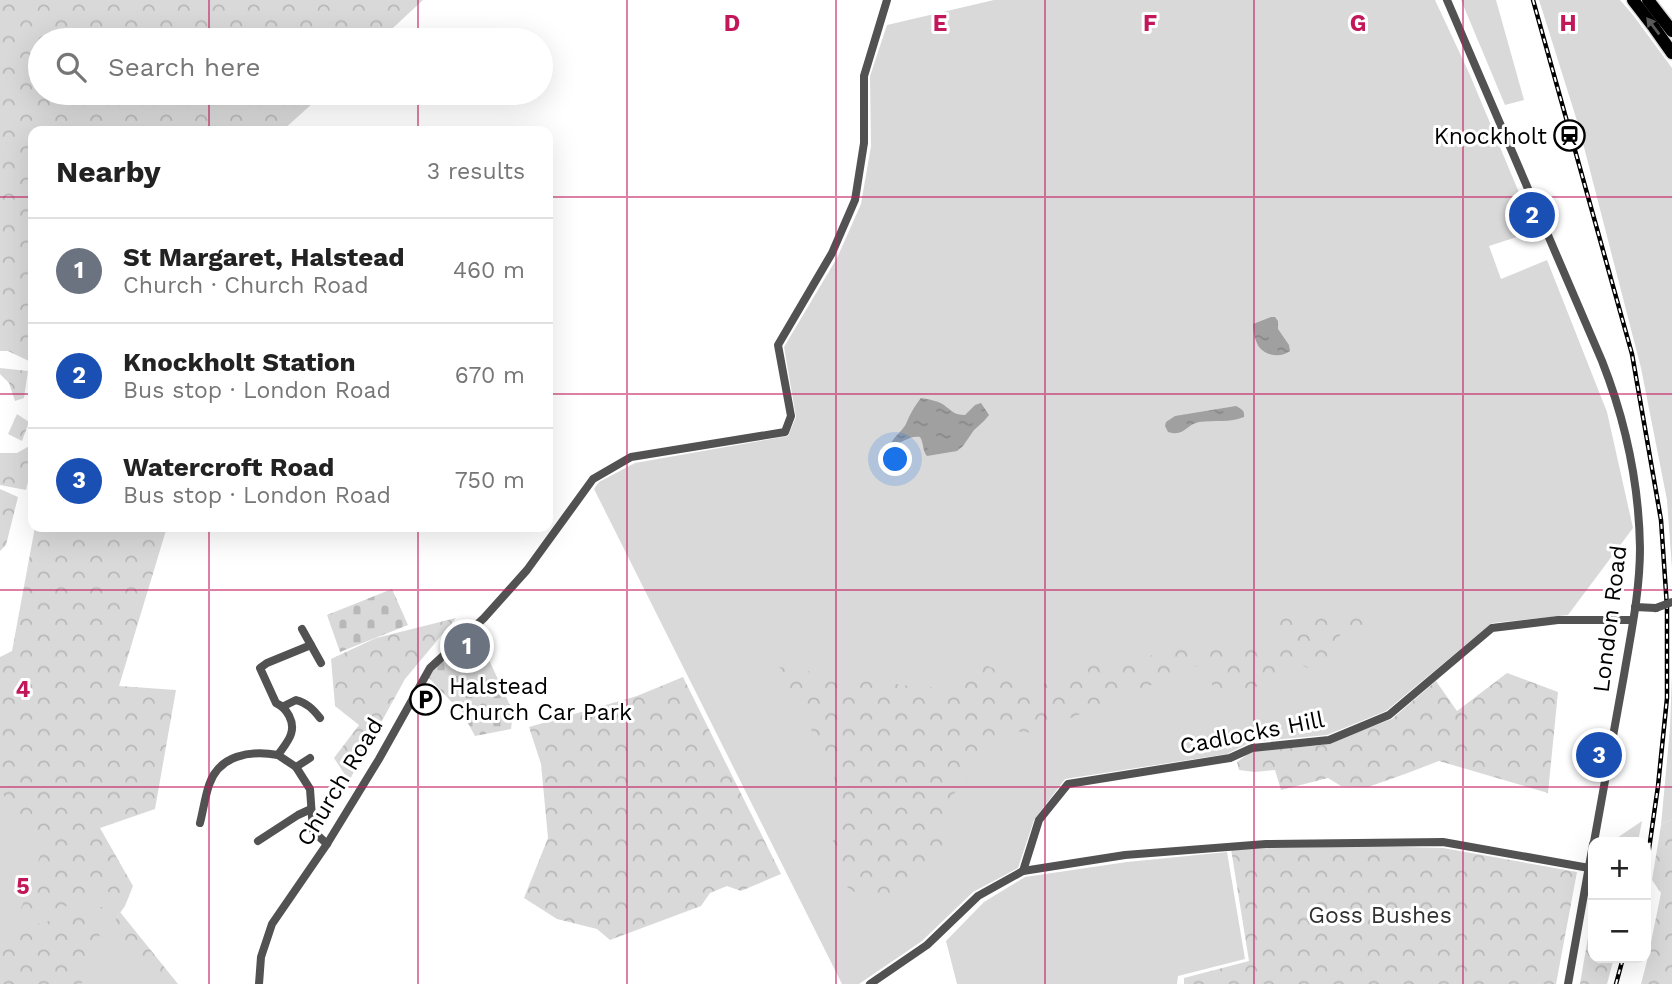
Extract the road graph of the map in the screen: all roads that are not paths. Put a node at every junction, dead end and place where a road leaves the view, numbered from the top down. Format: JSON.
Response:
{"nodes":[{"id":1,"x":887,"y":0,"type":"edge"},
{"id":2,"x":1447,"y":0,"type":"edge"},
{"id":3,"x":1633,"y":0,"type":"edge"},
{"id":4,"x":1648,"y":0,"type":"edge"},
{"id":5,"x":1672,"y":31,"type":"edge"},
{"id":6,"x":1672,"y":53,"type":"edge"},
{"id":7,"x":1672,"y":602,"type":"edge"},
{"id":8,"x":1635,"y":607,"type":"junction"},
{"id":9,"x":1633,"y":620,"type":"junction"},
{"id":10,"x":302,"y":629,"type":"dead end"},
{"id":11,"x":311,"y":645,"type":"junction"},
{"id":12,"x":321,"y":663,"type":"dead end"},
{"id":13,"x":284,"y":706,"type":"junction"},
{"id":14,"x":320,"y":718,"type":"dead end"},
{"id":15,"x":278,"y":755,"type":"junction"},
{"id":16,"x":310,"y":758,"type":"dead end"},
{"id":17,"x":296,"y":767,"type":"junction"},
{"id":18,"x":311,"y":809,"type":"junction"},
{"id":19,"x":200,"y":823,"type":"dead end"},
{"id":20,"x":1594,"y":837,"type":"edge"},
{"id":21,"x":258,"y":841,"type":"dead end"},
{"id":22,"x":327,"y":844,"type":"junction"},
{"id":23,"x":1588,"y":868,"type":"edge"},
{"id":24,"x":1023,"y":871,"type":"junction"},
{"id":25,"x":1588,"y":874,"type":"edge"},
{"id":26,"x":259,"y":984,"type":"edge"},
{"id":27,"x":870,"y":984,"type":"edge"},
{"id":28,"x":1568,"y":984,"type":"edge"}],
"edges":[{"from":1,"to":22,"type":"street","name":"Church Road"},
{"from":2,"to":8,"type":"street","name":"London Road"},
{"from":6,"to":3,"type":"highway","one_way":true},
{"from":4,"to":5,"type":"highway"},
{"from":7,"to":8,"type":"street","bridge":true},
{"from":8,"to":9,"type":"street","name":"London Road"},
{"from":9,"to":20,"type":"street","name":"London Road"},
{"from":9,"to":24,"type":"street","name":"Cadlocks Hill"},
{"from":10,"to":11,"type":"street"},
{"from":11,"to":12,"type":"street"},
{"from":11,"to":13,"type":"street"},
{"from":13,"to":14,"type":"street"},
{"from":13,"to":15,"type":"street"},
{"from":15,"to":17,"type":"street"},
{"from":15,"to":19,"type":"street"},
{"from":16,"to":17,"type":"street"},
{"from":17,"to":18,"type":"street"},
{"from":18,"to":21,"type":"street"},
{"from":18,"to":22,"type":"street"},
{"from":22,"to":26,"type":"street","name":"Church Road"},
{"from":23,"to":24,"type":"street"},
{"from":24,"to":27,"type":"street"},
{"from":25,"to":28,"type":"street","name":"London Road"}]}
